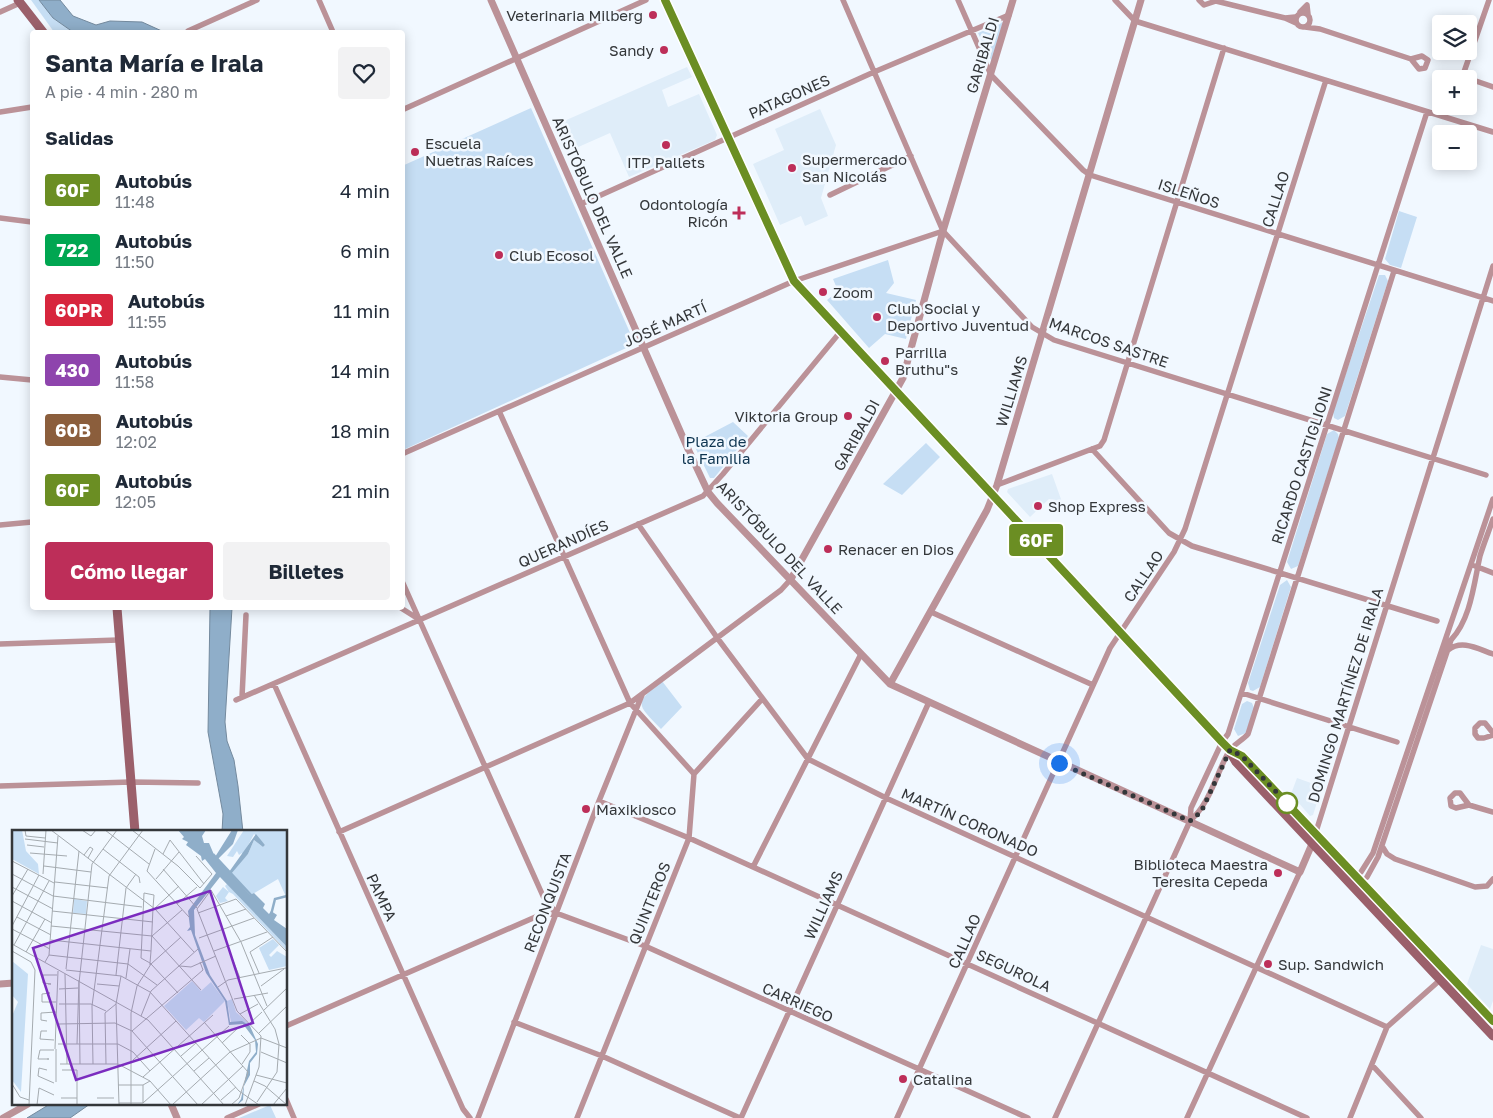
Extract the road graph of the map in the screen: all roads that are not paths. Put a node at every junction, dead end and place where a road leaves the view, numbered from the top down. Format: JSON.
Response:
{"nodes":[{"id":1,"x":257,"y":0,"type":"edge"},
{"id":2,"x":319,"y":0,"type":"edge"},
{"id":3,"x":491,"y":0,"type":"edge"},
{"id":4,"x":646,"y":0,"type":"edge"},
{"id":5,"x":665,"y":0,"type":"edge"},
{"id":6,"x":843,"y":0,"type":"edge"},
{"id":7,"x":958,"y":0,"type":"edge"},
{"id":8,"x":1013,"y":0,"type":"edge"},
{"id":9,"x":1115,"y":0,"type":"edge"},
{"id":10,"x":1141,"y":0,"type":"edge"},
{"id":11,"x":1199,"y":0,"type":"edge"},
{"id":12,"x":1216,"y":1,"type":"edge"},
{"id":13,"x":19,"y":2,"type":"edge"},
{"id":14,"x":1307,"y":2,"type":"edge"},
{"id":15,"x":1490,"y":4,"type":"edge"},
{"id":16,"x":0,"y":12,"type":"edge"},
{"id":17,"x":1009,"y":15,"type":"junction"},
{"id":18,"x":1309,"y":16,"type":"junction"},
{"id":19,"x":1297,"y":17,"type":"junction"},
{"id":20,"x":1135,"y":21,"type":"junction"},
{"id":21,"x":1305,"y":27,"type":"junction"},
{"id":22,"x":1320,"y":29,"type":"junction"},
{"id":23,"x":42,"y":30,"type":"edge"},
{"id":24,"x":190,"y":30,"type":"edge"},
{"id":25,"x":332,"y":30,"type":"edge"},
{"id":26,"x":972,"y":30,"type":"junction"},
{"id":27,"x":1224,"y":48,"type":"junction"},
{"id":28,"x":517,"y":58,"type":"junction"},
{"id":29,"x":1411,"y":60,"type":"dead end"},
{"id":30,"x":874,"y":72,"type":"junction"},
{"id":31,"x":991,"y":75,"type":"junction"},
{"id":32,"x":1326,"y":80,"type":"junction"},
{"id":33,"x":1493,"y":87,"type":"edge"},
{"id":34,"x":30,"y":107,"type":"edge"},
{"id":35,"x":405,"y":109,"type":"edge"},
{"id":36,"x":0,"y":112,"type":"edge"},
{"id":37,"x":1427,"y":112,"type":"junction"},
{"id":38,"x":1493,"y":132,"type":"edge"},
{"id":39,"x":727,"y":138,"type":"junction"},
{"id":40,"x":911,"y":156,"type":"junction"},
{"id":41,"x":1090,"y":175,"type":"junction"},
{"id":42,"x":830,"y":195,"type":"dead end"},
{"id":43,"x":1176,"y":203,"type":"junction"},
{"id":44,"x":581,"y":204,"type":"junction"},
{"id":45,"x":0,"y":218,"type":"edge"},
{"id":46,"x":30,"y":222,"type":"edge"},
{"id":47,"x":943,"y":231,"type":"junction"},
{"id":48,"x":1276,"y":234,"type":"junction"},
{"id":49,"x":1377,"y":266,"type":"junction"},
{"id":50,"x":1493,"y":266,"type":"edge"},
{"id":51,"x":1394,"y":271,"type":"junction"},
{"id":52,"x":794,"y":281,"type":"junction"},
{"id":53,"x":1484,"y":298,"type":"junction"},
{"id":54,"x":1493,"y":301,"type":"edge"},
{"id":55,"x":841,"y":331,"type":"junction"},
{"id":56,"x":1043,"y":334,"type":"junction"},
{"id":57,"x":645,"y":346,"type":"junction"},
{"id":58,"x":1127,"y":362,"type":"junction"},
{"id":59,"x":0,"y":377,"type":"edge"},
{"id":60,"x":30,"y":380,"type":"edge"},
{"id":61,"x":896,"y":391,"type":"junction"},
{"id":62,"x":1227,"y":395,"type":"junction"},
{"id":63,"x":499,"y":411,"type":"junction"},
{"id":64,"x":1326,"y":426,"type":"junction"},
{"id":65,"x":1344,"y":432,"type":"junction"},
{"id":66,"x":1092,"y":450,"type":"junction"},
{"id":67,"x":405,"y":453,"type":"edge"},
{"id":68,"x":1434,"y":459,"type":"junction"},
{"id":69,"x":1486,"y":475,"type":"dead end"},
{"id":70,"x":997,"y":485,"type":"junction"},
{"id":71,"x":708,"y":492,"type":"junction"},
{"id":72,"x":993,"y":494,"type":"junction"},
{"id":73,"x":1493,"y":499,"type":"edge"},
{"id":74,"x":1493,"y":518,"type":"edge"},
{"id":75,"x":30,"y":522,"type":"edge"},
{"id":76,"x":638,"y":524,"type":"junction"},
{"id":77,"x":0,"y":525,"type":"edge"},
{"id":78,"x":1180,"y":540,"type":"junction"},
{"id":79,"x":566,"y":555,"type":"junction"},
{"id":80,"x":1471,"y":565,"type":"junction"},
{"id":81,"x":1479,"y":568,"type":"junction"},
{"id":82,"x":1279,"y":573,"type":"junction"},
{"id":83,"x":1493,"y":573,"type":"edge"},
{"id":84,"x":1297,"y":578,"type":"junction"},
{"id":85,"x":790,"y":579,"type":"junction"},
{"id":86,"x":405,"y":588,"type":"edge"},
{"id":87,"x":1387,"y":606,"type":"junction"},
{"id":88,"x":117,"y":610,"type":"edge"},
{"id":89,"x":404,"y":610,"type":"edge"},
{"id":90,"x":931,"y":612,"type":"junction"},
{"id":91,"x":246,"y":615,"type":"dead end"},
{"id":92,"x":420,"y":620,"type":"junction"},
{"id":93,"x":1437,"y":621,"type":"dead end"},
{"id":94,"x":1120,"y":631,"type":"junction"},
{"id":95,"x":1459,"y":632,"type":"junction"},
{"id":96,"x":718,"y":638,"type":"junction"},
{"id":97,"x":1448,"y":639,"type":"junction"},
{"id":98,"x":118,"y":640,"type":"junction"},
{"id":99,"x":0,"y":644,"type":"edge"},
{"id":100,"x":1464,"y":644,"type":"junction"},
{"id":101,"x":1447,"y":651,"type":"junction"},
{"id":102,"x":861,"y":654,"type":"junction"},
{"id":103,"x":1493,"y":654,"type":"edge"},
{"id":104,"x":274,"y":684,"type":"junction"},
{"id":105,"x":890,"y":684,"type":"junction"},
{"id":106,"x":1093,"y":686,"type":"junction"},
{"id":107,"x":1242,"y":693,"type":"junction"},
{"id":108,"x":642,"y":695,"type":"junction"},
{"id":109,"x":242,"y":697,"type":"junction"},
{"id":110,"x":762,"y":699,"type":"junction"},
{"id":111,"x":1259,"y":699,"type":"junction"},
{"id":112,"x":236,"y":700,"type":"dead end"},
{"id":113,"x":630,"y":702,"type":"junction"},
{"id":114,"x":930,"y":702,"type":"junction"},
{"id":115,"x":635,"y":710,"type":"junction"},
{"id":116,"x":1348,"y":726,"type":"junction"},
{"id":117,"x":1222,"y":742,"type":"junction"},
{"id":118,"x":1397,"y":742,"type":"dead end"},
{"id":119,"x":1230,"y":750,"type":"junction"},
{"id":120,"x":808,"y":759,"type":"junction"},
{"id":121,"x":1059,"y":763,"type":"junction"},
{"id":122,"x":485,"y":768,"type":"junction"},
{"id":123,"x":694,"y":774,"type":"junction"},
{"id":124,"x":131,"y":782,"type":"junction"},
{"id":125,"x":198,"y":783,"type":"dead end"},
{"id":126,"x":0,"y":786,"type":"edge"},
{"id":127,"x":886,"y":798,"type":"junction"},
{"id":128,"x":598,"y":801,"type":"junction"},
{"id":129,"x":1469,"y":804,"type":"dead end"},
{"id":130,"x":1493,"y":812,"type":"edge"},
{"id":131,"x":1190,"y":821,"type":"junction"},
{"id":132,"x":135,"y":830,"type":"edge"},
{"id":133,"x":339,"y":832,"type":"junction"},
{"id":134,"x":1316,"y":832,"type":"junction"},
{"id":135,"x":689,"y":838,"type":"junction"},
{"id":136,"x":1377,"y":840,"type":"junction"},
{"id":137,"x":1312,"y":844,"type":"junction"},
{"id":138,"x":1382,"y":846,"type":"junction"},
{"id":139,"x":1016,"y":857,"type":"junction"},
{"id":140,"x":753,"y":867,"type":"junction"},
{"id":141,"x":1300,"y":872,"type":"junction"},
{"id":142,"x":1361,"y":872,"type":"dead end"},
{"id":143,"x":1367,"y":877,"type":"dead end"},
{"id":144,"x":1493,"y":879,"type":"edge"},
{"id":145,"x":837,"y":906,"type":"junction"},
{"id":146,"x":556,"y":913,"type":"junction"},
{"id":147,"x":1147,"y":916,"type":"junction"},
{"id":148,"x":645,"y":946,"type":"junction"},
{"id":149,"x":968,"y":963,"type":"junction"},
{"id":150,"x":1256,"y":966,"type":"junction"},
{"id":151,"x":403,"y":973,"type":"junction"},
{"id":152,"x":1440,"y":980,"type":"junction"},
{"id":153,"x":790,"y":1012,"type":"junction"},
{"id":154,"x":1493,"y":1021,"type":"edge"},
{"id":155,"x":514,"y":1022,"type":"junction"},
{"id":156,"x":1099,"y":1023,"type":"junction"},
{"id":157,"x":288,"y":1025,"type":"edge"},
{"id":158,"x":1386,"y":1027,"type":"junction"},
{"id":159,"x":1493,"y":1036,"type":"edge"},
{"id":160,"x":602,"y":1056,"type":"junction"},
{"id":161,"x":1372,"y":1065,"type":"junction"},
{"id":162,"x":919,"y":1069,"type":"junction"},
{"id":163,"x":1207,"y":1073,"type":"junction"},
{"id":164,"x":288,"y":1104,"type":"edge"},
{"id":165,"x":24,"y":1106,"type":"edge"},
{"id":166,"x":172,"y":1106,"type":"edge"},
{"id":167,"x":254,"y":1106,"type":"edge"},
{"id":168,"x":468,"y":1117,"type":"edge"},
{"id":169,"x":3,"y":1118,"type":"edge"},
{"id":170,"x":177,"y":1118,"type":"edge"},
{"id":171,"x":227,"y":1118,"type":"edge"},
{"id":172,"x":294,"y":1118,"type":"edge"},
{"id":173,"x":478,"y":1118,"type":"edge"},
{"id":174,"x":577,"y":1118,"type":"edge"},
{"id":175,"x":741,"y":1118,"type":"edge"},
{"id":176,"x":897,"y":1118,"type":"edge"},
{"id":177,"x":1028,"y":1118,"type":"edge"},
{"id":178,"x":1055,"y":1118,"type":"edge"},
{"id":179,"x":1187,"y":1118,"type":"edge"},
{"id":180,"x":1307,"y":1118,"type":"edge"},
{"id":181,"x":1350,"y":1118,"type":"edge"},
{"id":182,"x":1421,"y":1118,"type":"edge"}],
"edges":[{"from":1,"to":24,"type":"street"},
{"from":2,"to":25,"type":"street"},
{"from":3,"to":28,"type":"street","name":"ARISTÓBULO DEL VALLE"},
{"from":4,"to":28,"type":"street"},
{"from":5,"to":39,"type":"main road"},
{"from":6,"to":30,"type":"street","name":"MARCOS SASTRE"},
{"from":7,"to":26,"type":"street","name":"ISLEÑOS"},
{"from":8,"to":17,"type":"street","name":"GARIBALDI"},
{"from":9,"to":20,"type":"street"},
{"from":10,"to":20,"type":"street","name":"WILLIAMS"},
{"from":11,"to":12,"type":"street"},
{"from":12,"to":19,"type":"street"},
{"from":13,"to":16,"type":"street"},
{"from":13,"to":23,"type":"main road"},
{"from":14,"to":18,"type":"street"},
{"from":14,"to":19,"type":"street"},
{"from":15,"to":33,"type":"street"},
{"from":17,"to":26,"type":"street","name":"PATAGONES"},
{"from":17,"to":31,"type":"street","name":"GARIBALDI"},
{"from":18,"to":19,"type":"street"},
{"from":18,"to":21,"type":"street"},
{"from":18,"to":22,"type":"street"},
{"from":19,"to":21,"type":"street"},
{"from":20,"to":27,"type":"street"},
{"from":20,"to":41,"type":"street","name":"WILLIAMS"},
{"from":21,"to":22,"type":"street"},
{"from":22,"to":29,"type":"street"},
{"from":26,"to":30,"type":"street","name":"PATAGONES"},
{"from":26,"to":31,"type":"street","name":"ISLEÑOS"},
{"from":27,"to":32,"type":"street"},
{"from":27,"to":43,"type":"street"},
{"from":28,"to":35,"type":"street"},
{"from":28,"to":44,"type":"street","name":"ARISTÓBULO DEL VALLE"},
{"from":30,"to":39,"type":"street","name":"PATAGONES"},
{"from":30,"to":40,"type":"street","name":"MARCOS SASTRE"},
{"from":31,"to":41,"type":"street","name":"ISLEÑOS"},
{"from":31,"to":47,"type":"street","name":"GARIBALDI"},
{"from":32,"to":37,"type":"street"},
{"from":32,"to":48,"type":"street","name":"CALLAO"},
{"from":34,"to":36,"type":"street"},
{"from":37,"to":38,"type":"street"},
{"from":37,"to":49,"type":"street","name":"RICARDO CASTIGLIONI"},
{"from":39,"to":44,"type":"street","name":"PATAGONES"},
{"from":39,"to":52,"type":"main road"},
{"from":40,"to":42,"type":"street"},
{"from":40,"to":47,"type":"street","name":"MARCOS SASTRE"},
{"from":41,"to":43,"type":"street","name":"ISLEÑOS"},
{"from":41,"to":56,"type":"street","name":"WILLIAMS"},
{"from":43,"to":48,"type":"street","name":"ISLEÑOS"},
{"from":43,"to":58,"type":"street"},
{"from":44,"to":57,"type":"street","name":"ARISTÓBULO DEL VALLE"},
{"from":45,"to":46,"type":"street"},
{"from":47,"to":52,"type":"street","name":"JOSÉ MARTÍ"},
{"from":47,"to":56,"type":"street","name":"MARCOS SASTRE"},
{"from":47,"to":61,"type":"street","name":"GARIBALDI"},
{"from":48,"to":49,"type":"street","name":"ISLEÑOS"},
{"from":48,"to":62,"type":"street","name":"CALLAO"},
{"from":49,"to":51,"type":"street","name":"ISLEÑOS"},
{"from":49,"to":64,"type":"street","name":"RICARDO CASTIGLIONI"},
{"from":50,"to":53,"type":"street","name":"DOMINGO MARTÍNEZ DE IRALA"},
{"from":51,"to":53,"type":"street","name":"ISLEÑOS"},
{"from":51,"to":65,"type":"street","name":"RICARDO CASTIGLIONI"},
{"from":52,"to":55,"type":"main road"},
{"from":52,"to":57,"type":"street","name":"JOSÉ MARTÍ"},
{"from":53,"to":54,"type":"street","name":"ISLEÑOS"},
{"from":53,"to":68,"type":"street","name":"DOMINGO MARTÍNEZ DE IRALA"},
{"from":55,"to":61,"type":"main road"},
{"from":55,"to":71,"type":"street","name":"QUERANDÍES"},
{"from":56,"to":58,"type":"street","name":"MARCOS SASTRE"},
{"from":56,"to":70,"type":"street","name":"WILLIAMS"},
{"from":57,"to":63,"type":"street","name":"JOSÉ MARTÍ"},
{"from":57,"to":71,"type":"street","name":"ARISTÓBULO DEL VALLE"},
{"from":58,"to":62,"type":"street","name":"MARCOS SASTRE"},
{"from":58,"to":66,"type":"street"},
{"from":59,"to":60,"type":"street"},
{"from":61,"to":72,"type":"main road"},
{"from":61,"to":85,"type":"street","name":"GARIBALDI"},
{"from":62,"to":64,"type":"street","name":"MARCOS SASTRE"},
{"from":62,"to":78,"type":"street","name":"CALLAO"},
{"from":63,"to":67,"type":"street","name":"JOSÉ MARTÍ"},
{"from":63,"to":79,"type":"street"},
{"from":64,"to":65,"type":"street","name":"MARCOS SASTRE"},
{"from":64,"to":82,"type":"street","name":"RICARDO CASTIGLIONI"},
{"from":65,"to":68,"type":"street","name":"MARCOS SASTRE"},
{"from":65,"to":84,"type":"street","name":"RICARDO CASTIGLIONI"},
{"from":66,"to":70,"type":"street"},
{"from":66,"to":78,"type":"street"},
{"from":68,"to":69,"type":"street","name":"MARCOS SASTRE"},
{"from":68,"to":87,"type":"street","name":"DOMINGO MARTÍNEZ DE IRALA"},
{"from":70,"to":72,"type":"street","name":"WILLIAMS"},
{"from":71,"to":76,"type":"street","name":"QUERANDÍES"},
{"from":71,"to":85,"type":"street","name":"ARISTÓBULO DEL VALLE"},
{"from":72,"to":90,"type":"street","name":"WILLIAMS"},
{"from":72,"to":94,"type":"main road"},
{"from":73,"to":80,"type":"street"},
{"from":74,"to":81,"type":"street"},
{"from":75,"to":77,"type":"street"},
{"from":76,"to":79,"type":"street","name":"QUERANDÍES"},
{"from":76,"to":96,"type":"street","name":"MARTÍN CORONADO"},
{"from":78,"to":82,"type":"street"},
{"from":78,"to":94,"type":"street","name":"CALLAO"},
{"from":79,"to":92,"type":"street","name":"QUERANDÍES"},
{"from":79,"to":113,"type":"street"},
{"from":80,"to":81,"type":"street"},
{"from":80,"to":97,"type":"street"},
{"from":81,"to":83,"type":"street"},
{"from":81,"to":95,"type":"street"},
{"from":82,"to":84,"type":"street"},
{"from":82,"to":107,"type":"street","name":"RICARDO CASTIGLIONI"},
{"from":84,"to":87,"type":"street"},
{"from":84,"to":111,"type":"street","name":"RICARDO CASTIGLIONI"},
{"from":85,"to":96,"type":"street","name":"GARIBALDI"},
{"from":85,"to":102,"type":"street","name":"ARISTÓBULO DEL VALLE"},
{"from":86,"to":92,"type":"street"},
{"from":87,"to":93,"type":"street"},
{"from":87,"to":116,"type":"street","name":"DOMINGO MARTÍNEZ DE IRALA"},
{"from":88,"to":98,"type":"main road"},
{"from":89,"to":92,"type":"street"},
{"from":90,"to":105,"type":"street","name":"WILLIAMS"},
{"from":90,"to":106,"type":"street"},
{"from":91,"to":109,"type":"street"},
{"from":92,"to":104,"type":"street","name":"QUERANDÍES"},
{"from":92,"to":122,"type":"street"},
{"from":94,"to":106,"type":"street","name":"CALLAO"},
{"from":94,"to":117,"type":"main road"},
{"from":95,"to":97,"type":"street"},
{"from":95,"to":100,"type":"street"},
{"from":96,"to":108,"type":"street","name":"GARIBALDI"},
{"from":96,"to":110,"type":"street","name":"MARTÍN CORONADO"},
{"from":97,"to":101,"type":"street"},
{"from":97,"to":136,"type":"street"},
{"from":98,"to":99,"type":"street"},
{"from":98,"to":124,"type":"main road"},
{"from":100,"to":101,"type":"street"},
{"from":100,"to":103,"type":"street"},
{"from":101,"to":138,"type":"street"},
{"from":102,"to":105,"type":"street","name":"ARISTÓBULO DEL VALLE"},
{"from":102,"to":120,"type":"street"},
{"from":104,"to":109,"type":"street","name":"QUERANDÍES"},
{"from":104,"to":133,"type":"street","name":"PAMPA"},
{"from":105,"to":114,"type":"street","name":"ARISTÓBULO DEL VALLE"},
{"from":106,"to":121,"type":"street","name":"CALLAO"},
{"from":107,"to":111,"type":"street"},
{"from":107,"to":117,"type":"street","name":"RICARDO CASTIGLIONI"},
{"from":108,"to":113,"type":"street","name":"GARIBALDI"},
{"from":108,"to":115,"type":"street","name":"RECONQUISTA"},
{"from":109,"to":112,"type":"street","name":"QUERANDÍES"},
{"from":110,"to":120,"type":"street","name":"MARTÍN CORONADO"},
{"from":110,"to":123,"type":"street"},
{"from":111,"to":116,"type":"street"},
{"from":111,"to":119,"type":"street","name":"RICARDO CASTIGLIONI"},
{"from":113,"to":115,"type":"street"},
{"from":113,"to":122,"type":"street","name":"GARIBALDI"},
{"from":114,"to":121,"type":"street","name":"ARISTÓBULO DEL VALLE"},
{"from":114,"to":127,"type":"street","name":"WILLIAMS"},
{"from":115,"to":123,"type":"street"},
{"from":115,"to":128,"type":"street","name":"RECONQUISTA"},
{"from":116,"to":118,"type":"street"},
{"from":116,"to":134,"type":"street","name":"DOMINGO MARTÍNEZ DE IRALA"},
{"from":117,"to":119,"type":"main road"},
{"from":117,"to":131,"type":"street","name":"RICARDO CASTIGLIONI"},
{"from":119,"to":131,"type":"street","name":"RICARDO CASTIGLIONI"},
{"from":119,"to":134,"type":"main road"},
{"from":119,"to":137,"type":"main road"},
{"from":120,"to":127,"type":"street","name":"MARTÍN CORONADO"},
{"from":120,"to":140,"type":"street"},
{"from":121,"to":131,"type":"street","name":"ARISTÓBULO DEL VALLE"},
{"from":121,"to":139,"type":"street","name":"CALLAO"},
{"from":122,"to":133,"type":"street","name":"GARIBALDI"},
{"from":122,"to":146,"type":"street"},
{"from":123,"to":135,"type":"street","name":"QUINTEROS"},
{"from":124,"to":125,"type":"street"},
{"from":124,"to":126,"type":"street"},
{"from":124,"to":132,"type":"main road"},
{"from":127,"to":139,"type":"street","name":"MARTÍN CORONADO"},
{"from":127,"to":145,"type":"street","name":"WILLIAMS"},
{"from":128,"to":135,"type":"street","name":"SEGUROLA"},
{"from":128,"to":146,"type":"street","name":"RECONQUISTA"},
{"from":129,"to":130,"type":"street"},
{"from":131,"to":141,"type":"street","name":"ARISTÓBULO DEL VALLE"},
{"from":131,"to":147,"type":"street","name":"RICARDO CASTIGLIONI"},
{"from":133,"to":151,"type":"street","name":"PAMPA"},
{"from":134,"to":137,"type":"street","name":"DOMINGO MARTÍNEZ DE IRALA"},
{"from":134,"to":154,"type":"main road"},
{"from":135,"to":140,"type":"street","name":"SEGUROLA"},
{"from":135,"to":148,"type":"street","name":"QUINTEROS"},
{"from":136,"to":138,"type":"street"},
{"from":136,"to":142,"type":"street"},
{"from":137,"to":141,"type":"street","name":"DOMINGO MARTÍNEZ DE IRALA"},
{"from":137,"to":152,"type":"main road"},
{"from":138,"to":143,"type":"street"},
{"from":138,"to":144,"type":"street"},
{"from":139,"to":147,"type":"street","name":"MARTÍN CORONADO"},
{"from":139,"to":149,"type":"street","name":"CALLAO"},
{"from":140,"to":145,"type":"street","name":"SEGUROLA"},
{"from":141,"to":150,"type":"street","name":"DOMINGO MARTÍNEZ DE IRALA"},
{"from":145,"to":149,"type":"street","name":"SEGUROLA"},
{"from":145,"to":153,"type":"street","name":"WILLIAMS"},
{"from":146,"to":148,"type":"street","name":"CARRIEGO"},
{"from":146,"to":151,"type":"street"},
{"from":146,"to":155,"type":"street","name":"RECONQUISTA"},
{"from":147,"to":150,"type":"street","name":"MARTÍN CORONADO"},
{"from":147,"to":156,"type":"street","name":"RICARDO CASTIGLIONI"},
{"from":148,"to":153,"type":"street","name":"CARRIEGO"},
{"from":148,"to":160,"type":"street","name":"QUINTEROS"},
{"from":149,"to":156,"type":"street","name":"SEGUROLA"},
{"from":149,"to":162,"type":"street","name":"CALLAO"},
{"from":150,"to":158,"type":"street","name":"MARTÍN CORONADO"},
{"from":150,"to":163,"type":"street","name":"DOMINGO MARTÍNEZ DE IRALA"},
{"from":151,"to":157,"type":"street"},
{"from":151,"to":168,"type":"street","name":"PAMPA"},
{"from":152,"to":158,"type":"street"},
{"from":152,"to":159,"type":"main road"},
{"from":153,"to":162,"type":"street","name":"CARRIEGO"},
{"from":153,"to":175,"type":"street","name":"WILLIAMS"},
{"from":155,"to":160,"type":"street"},
{"from":155,"to":173,"type":"street","name":"RECONQUISTA"},
{"from":156,"to":163,"type":"street","name":"SEGUROLA"},
{"from":156,"to":178,"type":"street","name":"RICARDO CASTIGLIONI"},
{"from":158,"to":161,"type":"street"},
{"from":160,"to":174,"type":"street","name":"QUINTEROS"},
{"from":160,"to":175,"type":"street"},
{"from":161,"to":181,"type":"street"},
{"from":161,"to":182,"type":"street"},
{"from":162,"to":176,"type":"street","name":"CALLAO"},
{"from":162,"to":177,"type":"street","name":"CARRIEGO"},
{"from":163,"to":179,"type":"street","name":"DOMINGO MARTÍNEZ DE IRALA"},
{"from":163,"to":180,"type":"street","name":"SEGUROLA"},
{"from":164,"to":172,"type":"street"},
{"from":165,"to":169,"type":"street"},
{"from":166,"to":170,"type":"street"},
{"from":167,"to":171,"type":"street"}]}
